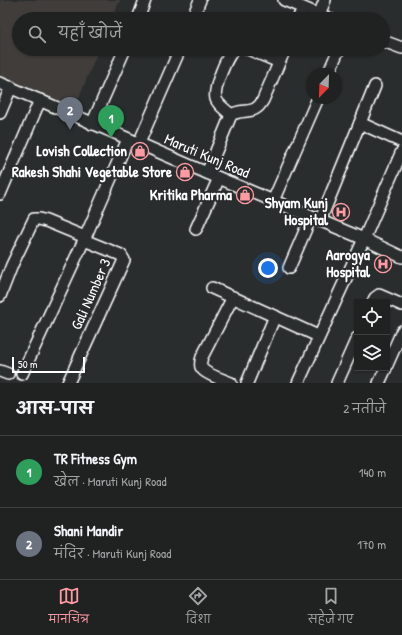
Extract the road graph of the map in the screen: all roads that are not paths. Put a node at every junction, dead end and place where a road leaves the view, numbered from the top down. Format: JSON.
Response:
{"nodes":[{"id":1,"x":146,"y":0,"type":"edge"},
{"id":2,"x":200,"y":0,"type":"edge"},
{"id":3,"x":284,"y":0,"type":"edge"},
{"id":4,"x":325,"y":0,"type":"edge"},
{"id":5,"x":303,"y":8,"type":"junction"},
{"id":6,"x":141,"y":12,"type":"edge"},
{"id":7,"x":195,"y":12,"type":"edge"},
{"id":8,"x":301,"y":12,"type":"edge"},
{"id":9,"x":314,"y":12,"type":"edge"},
{"id":10,"x":320,"y":12,"type":"edge"},
{"id":11,"x":390,"y":43,"type":"edge"},
{"id":12,"x":402,"y":48,"type":"edge"},
{"id":13,"x":122,"y":56,"type":"edge"},
{"id":14,"x":177,"y":56,"type":"edge"},
{"id":15,"x":230,"y":56,"type":"edge"},
{"id":16,"x":265,"y":56,"type":"edge"},
{"id":17,"x":282,"y":56,"type":"edge"},
{"id":18,"x":336,"y":56,"type":"edge"},
{"id":19,"x":279,"y":62,"type":"junction"},
{"id":20,"x":331,"y":68,"type":"edge"},
{"id":21,"x":0,"y":83,"type":"edge"},
{"id":22,"x":375,"y":86,"type":"dead end"},
{"id":23,"x":11,"y":87,"type":"junction"},
{"id":24,"x":40,"y":100,"type":"junction"},
{"id":25,"x":315,"y":104,"type":"edge"},
{"id":26,"x":0,"y":113,"type":"edge"},
{"id":27,"x":231,"y":115,"type":"junction"},
{"id":28,"x":360,"y":123,"type":"junction"},
{"id":29,"x":92,"y":124,"type":"junction"},
{"id":30,"x":128,"y":139,"type":"junction"},
{"id":31,"x":402,"y":142,"type":"edge"},
{"id":32,"x":139,"y":143,"type":"junction"},
{"id":33,"x":402,"y":151,"type":"edge"},
{"id":34,"x":207,"y":173,"type":"junction"},
{"id":35,"x":219,"y":178,"type":"junction"},
{"id":36,"x":1,"y":188,"type":"edge"},
{"id":37,"x":273,"y":201,"type":"junction"},
{"id":38,"x":316,"y":219,"type":"junction"},
{"id":39,"x":196,"y":229,"type":"dead end"},
{"id":40,"x":84,"y":238,"type":"junction"},
{"id":41,"x":364,"y":239,"type":"junction"},
{"id":42,"x":402,"y":257,"type":"edge"},
{"id":43,"x":288,"y":268,"type":"dead end"},
{"id":44,"x":212,"y":288,"type":"dead end"},
{"id":45,"x":0,"y":296,"type":"edge"},
{"id":46,"x":233,"y":297,"type":"junction"},
{"id":47,"x":374,"y":299,"type":"edge"},
{"id":48,"x":388,"y":299,"type":"edge"},
{"id":49,"x":390,"y":300,"type":"edge"},
{"id":50,"x":402,"y":305,"type":"edge"},
{"id":51,"x":275,"y":316,"type":"junction"},
{"id":52,"x":402,"y":331,"type":"edge"},
{"id":53,"x":318,"y":336,"type":"junction"},
{"id":54,"x":354,"y":345,"type":"edge"},
{"id":55,"x":390,"y":358,"type":"edge"},
{"id":56,"x":385,"y":371,"type":"edge"},
{"id":57,"x":22,"y":374,"type":"dead end"},
{"id":58,"x":224,"y":382,"type":"edge"},
{"id":59,"x":68,"y":383,"type":"edge"},
{"id":60,"x":247,"y":383,"type":"edge"},
{"id":61,"x":298,"y":383,"type":"edge"},
{"id":62,"x":337,"y":383,"type":"edge"},
{"id":63,"x":379,"y":383,"type":"edge"}],
"edges":[{"from":1,"to":6,"type":"street"},
{"from":2,"to":7,"type":"street"},
{"from":3,"to":5,"type":"street"},
{"from":4,"to":10,"type":"street"},
{"from":5,"to":8,"type":"street"},
{"from":5,"to":9,"type":"street"},
{"from":11,"to":12,"type":"street"},
{"from":13,"to":29,"type":"street"},
{"from":14,"to":32,"type":"street"},
{"from":15,"to":27,"type":"street"},
{"from":16,"to":19,"type":"street"},
{"from":17,"to":19,"type":"street"},
{"from":18,"to":20,"type":"street"},
{"from":19,"to":27,"type":"street"},
{"from":21,"to":23,"type":"street","name":"Maruti Kunj Road"},
{"from":22,"to":28,"type":"street"},
{"from":23,"to":24,"type":"street","name":"Maruti Kunj Road"},
{"from":23,"to":26,"type":"street"},
{"from":24,"to":29,"type":"street","name":"Maruti Kunj Road"},
{"from":24,"to":36,"type":"street"},
{"from":25,"to":37,"type":"street"},
{"from":27,"to":34,"type":"street"},
{"from":28,"to":31,"type":"street"},
{"from":28,"to":38,"type":"street"},
{"from":29,"to":30,"type":"street","name":"Maruti Kunj Road"},
{"from":30,"to":32,"type":"street","name":"Maruti Kunj Road"},
{"from":30,"to":40,"type":"street"},
{"from":32,"to":34,"type":"street","name":"Maruti Kunj Road"},
{"from":33,"to":41,"type":"street"},
{"from":34,"to":35,"type":"street","name":"Maruti Kunj Road"},
{"from":35,"to":37,"type":"street","name":"Maruti Kunj Road"},
{"from":35,"to":39,"type":"street"},
{"from":37,"to":38,"type":"street","name":"Maruti Kunj Road"},
{"from":38,"to":41,"type":"street","name":"Maruti Kunj Road"},
{"from":38,"to":43,"type":"street"},
{"from":40,"to":45,"type":"street"},
{"from":40,"to":57,"type":"street"},
{"from":40,"to":59,"type":"street","name":"Gali Number 3"},
{"from":41,"to":42,"type":"street","name":"Maruti Kunj Road"},
{"from":41,"to":53,"type":"street"},
{"from":44,"to":46,"type":"street"},
{"from":46,"to":51,"type":"street"},
{"from":46,"to":58,"type":"street"},
{"from":47,"to":48,"type":"street"},
{"from":49,"to":50,"type":"street"},
{"from":51,"to":53,"type":"street"},
{"from":51,"to":60,"type":"street"},
{"from":52,"to":55,"type":"street"},
{"from":53,"to":61,"type":"street"},
{"from":54,"to":62,"type":"street"},
{"from":56,"to":63,"type":"street"}]}
